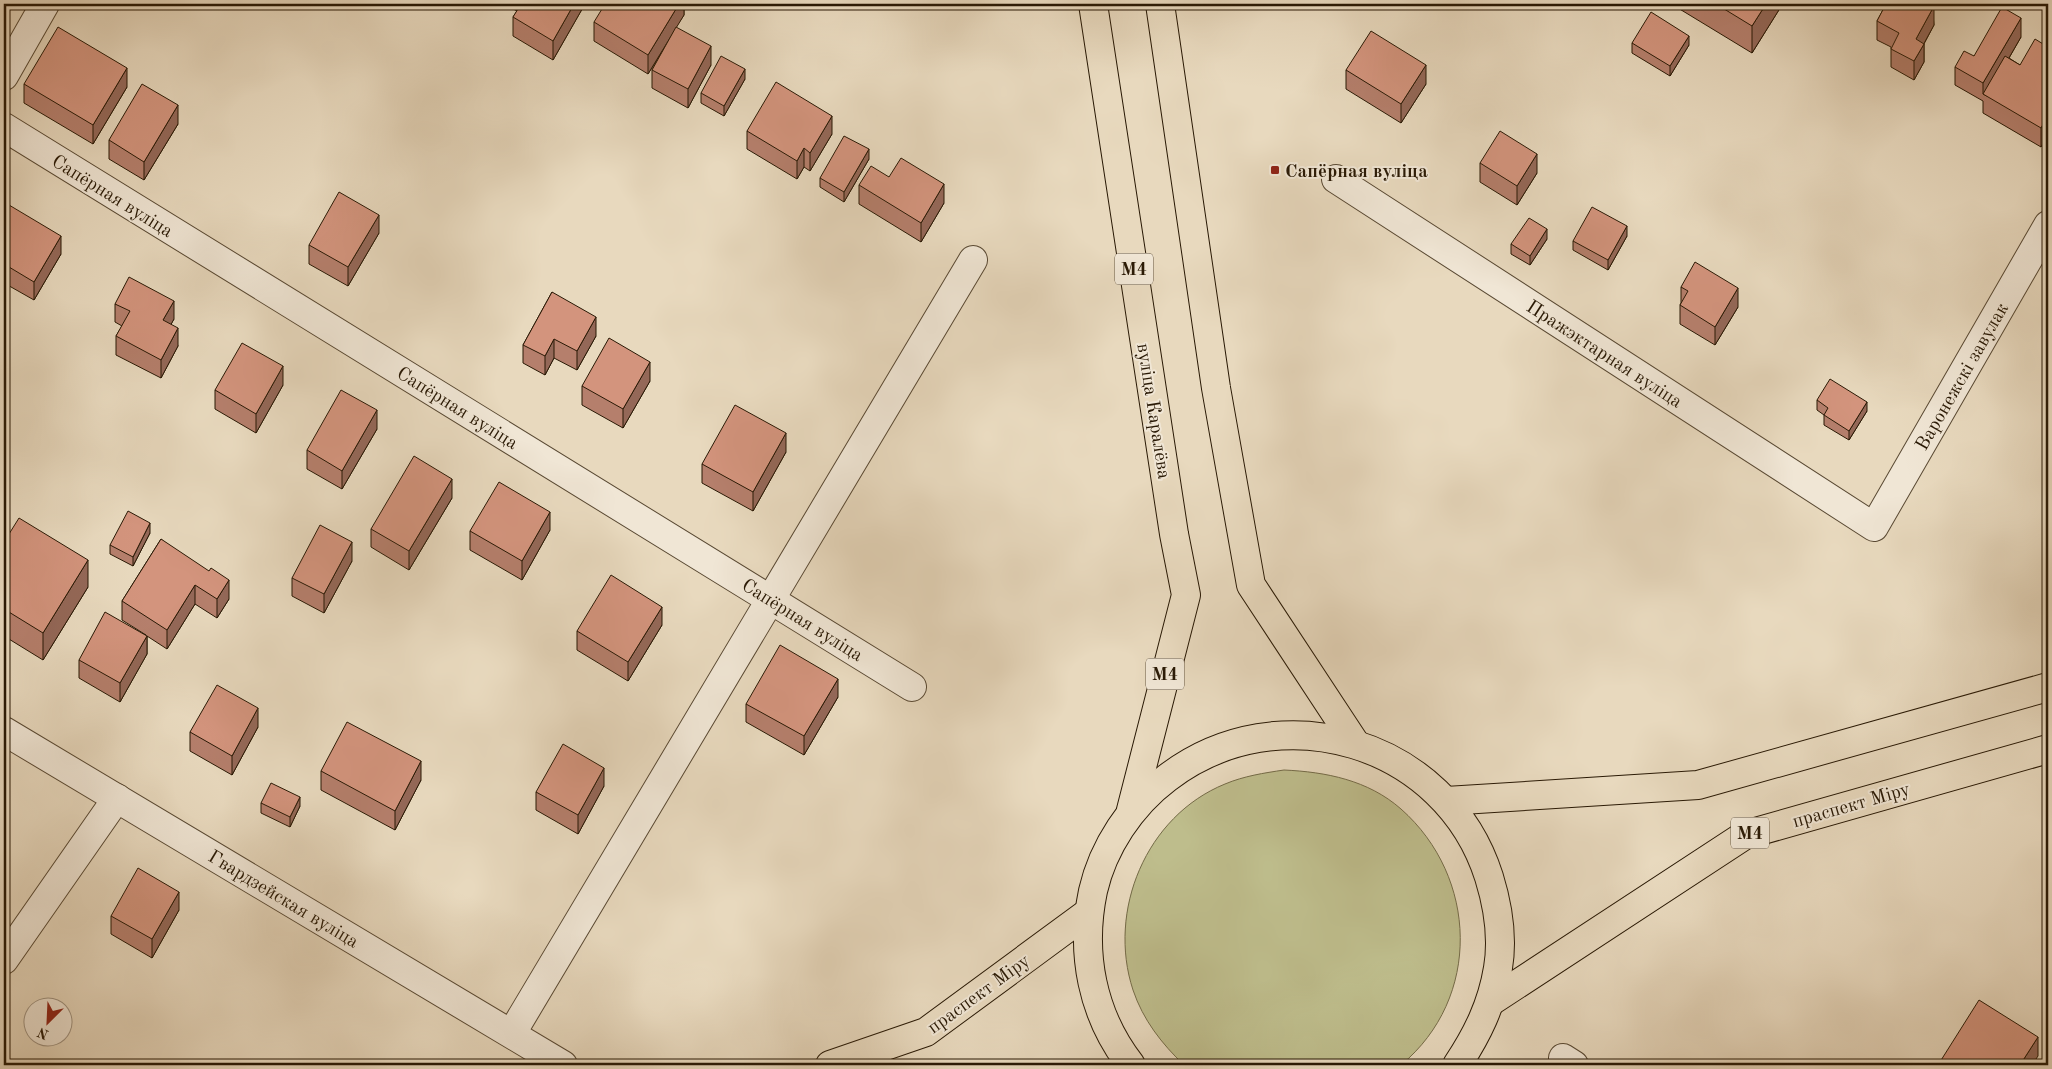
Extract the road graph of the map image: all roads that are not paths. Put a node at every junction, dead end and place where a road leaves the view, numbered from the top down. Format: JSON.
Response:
{"nodes":[{"id":1,"x":45,"y":4,"type":"edge"},
{"id":2,"x":1093,"y":4,"type":"edge"},
{"id":3,"x":1160,"y":4,"type":"edge"},
{"id":4,"x":4,"y":76,"type":"edge"},
{"id":5,"x":4,"y":127,"type":"edge"},
{"id":6,"x":1336,"y":179,"type":"dead end"},
{"id":7,"x":2048,"y":225,"type":"edge"},
{"id":8,"x":973,"y":260,"type":"dead end"},
{"id":9,"x":1874,"y":527,"type":"joint"},
{"id":10,"x":772,"y":600,"type":"junction"},
{"id":11,"x":912,"y":687,"type":"dead end"},
{"id":12,"x":2048,"y":687,"type":"edge"},
{"id":13,"x":4,"y":731,"type":"edge"},
{"id":14,"x":1355,"y":744,"type":"junction"},
{"id":15,"x":2048,"y":749,"type":"edge"},
{"id":16,"x":117,"y":798,"type":"junction"},
{"id":17,"x":1446,"y":800,"type":"junction"},
{"id":18,"x":1130,"y":814,"type":"junction"},
{"id":19,"x":1089,"y":912,"type":"junction"},
{"id":20,"x":4,"y":960,"type":"edge"},
{"id":21,"x":1490,"y":1002,"type":"junction"},
{"id":22,"x":512,"y":1033,"type":"junction"},
{"id":23,"x":563,"y":1065,"type":"edge"},
{"id":24,"x":830,"y":1065,"type":"edge"},
{"id":25,"x":1131,"y":1065,"type":"edge"},
{"id":26,"x":1457,"y":1065,"type":"edge"}],
"edges":[{"from":1,"to":4,"type":"street"},
{"from":2,"to":18,"type":"main road","name":"вуліца Каралёва","number":"М4"},
{"from":3,"to":14,"type":"main road"},
{"from":5,"to":10,"type":"street","name":"Сапёрная вуліца"},
{"from":6,"to":9,"type":"street","name":"Пражэктарная вуліца"},
{"from":7,"to":9,"type":"street","name":"Варонежскі завулак"},
{"from":8,"to":10,"type":"street"},
{"from":10,"to":11,"type":"street","name":"Сапёрная вуліца"},
{"from":10,"to":22,"type":"street"},
{"from":12,"to":17,"type":"main road"},
{"from":13,"to":16,"type":"street","name":"Гвардзейская вуліца"},
{"from":14,"to":17,"type":"main road"},
{"from":14,"to":18,"type":"main road"},
{"from":15,"to":21,"type":"main road","name":"праспект Міру","number":"М4"},
{"from":16,"to":20,"type":"street"},
{"from":16,"to":22,"type":"street","name":"Гвардзейская вуліца"},
{"from":17,"to":21,"type":"main road"},
{"from":18,"to":19,"type":"main road"},
{"from":19,"to":24,"type":"main road","name":"праспект Міру"},
{"from":19,"to":25,"type":"main road"},
{"from":21,"to":26,"type":"main road"},
{"from":22,"to":23,"type":"street","name":"Гвардзейская вуліца"}]}
